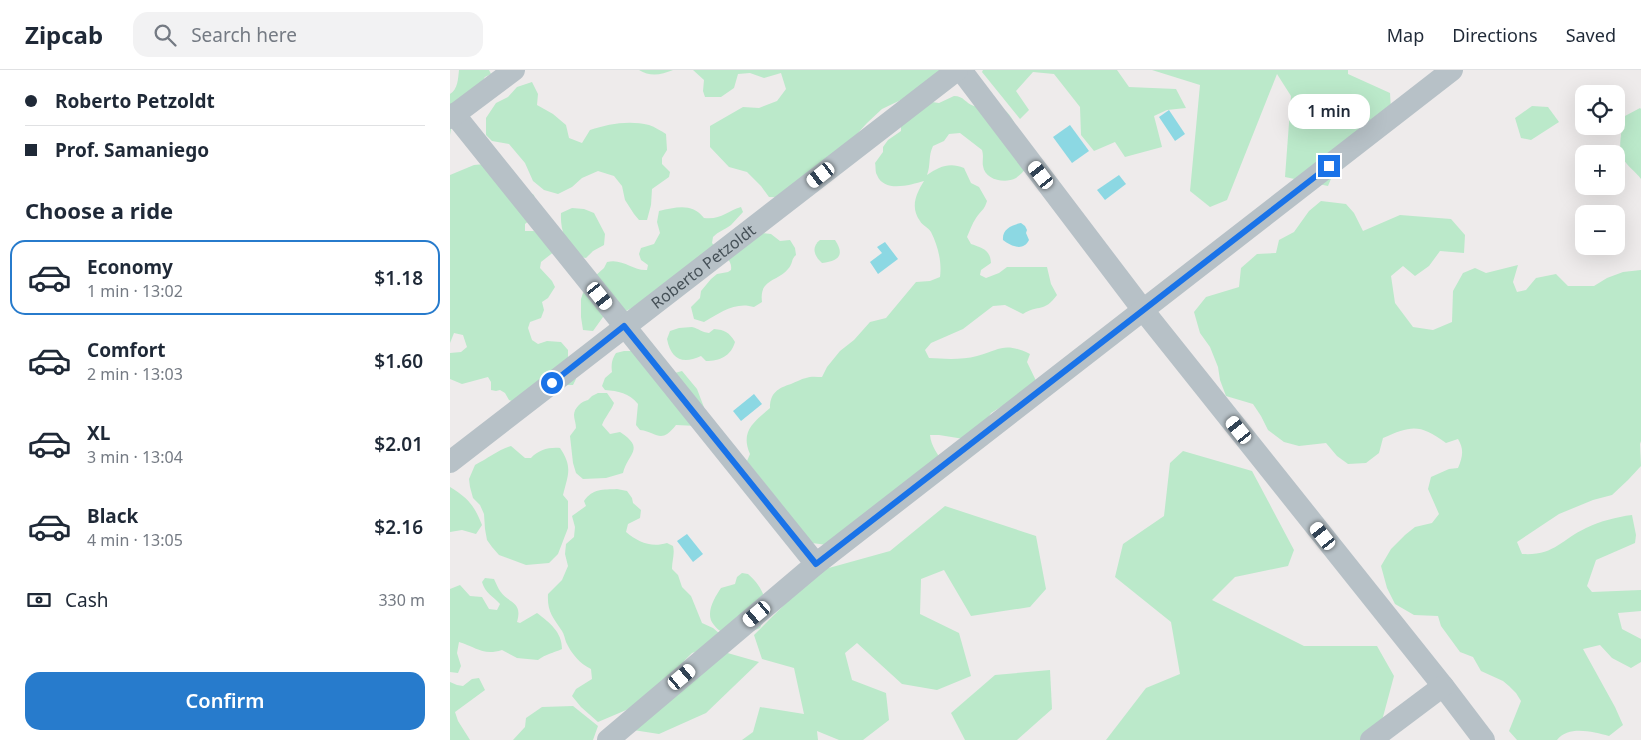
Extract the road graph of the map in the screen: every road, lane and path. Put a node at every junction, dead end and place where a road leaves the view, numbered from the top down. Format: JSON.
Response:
{"nodes":[{"id":1,"x":959,"y":70,"type":"edge"},
{"id":2,"x":1452,"y":70,"type":"edge"},
{"id":3,"x":508,"y":72,"type":"edge"},
{"id":4,"x":452,"y":116,"type":"edge"},
{"id":5,"x":1143,"y":310,"type":"junction"},
{"id":6,"x":624,"y":326,"type":"junction"},
{"id":7,"x":450,"y":462,"type":"edge"},
{"id":8,"x":816,"y":564,"type":"junction"},
{"id":9,"x":1443,"y":686,"type":"junction"},
{"id":10,"x":608,"y":740,"type":"edge"},
{"id":11,"x":1371,"y":740,"type":"edge"},
{"id":12,"x":1484,"y":740,"type":"edge"}],
"edges":[{"from":1,"to":5,"type":"street"},
{"from":1,"to":6,"type":"street","name":"Roberto Petzoldt"},
{"from":2,"to":5,"type":"street"},
{"from":3,"to":4,"type":"street"},
{"from":4,"to":6,"type":"street"},
{"from":5,"to":8,"type":"street"},
{"from":5,"to":9,"type":"street"},
{"from":6,"to":7,"type":"street","name":"Roberto Petzoldt"},
{"from":6,"to":8,"type":"street"},
{"from":8,"to":10,"type":"street"},
{"from":9,"to":11,"type":"street"},
{"from":9,"to":12,"type":"street"}]}
